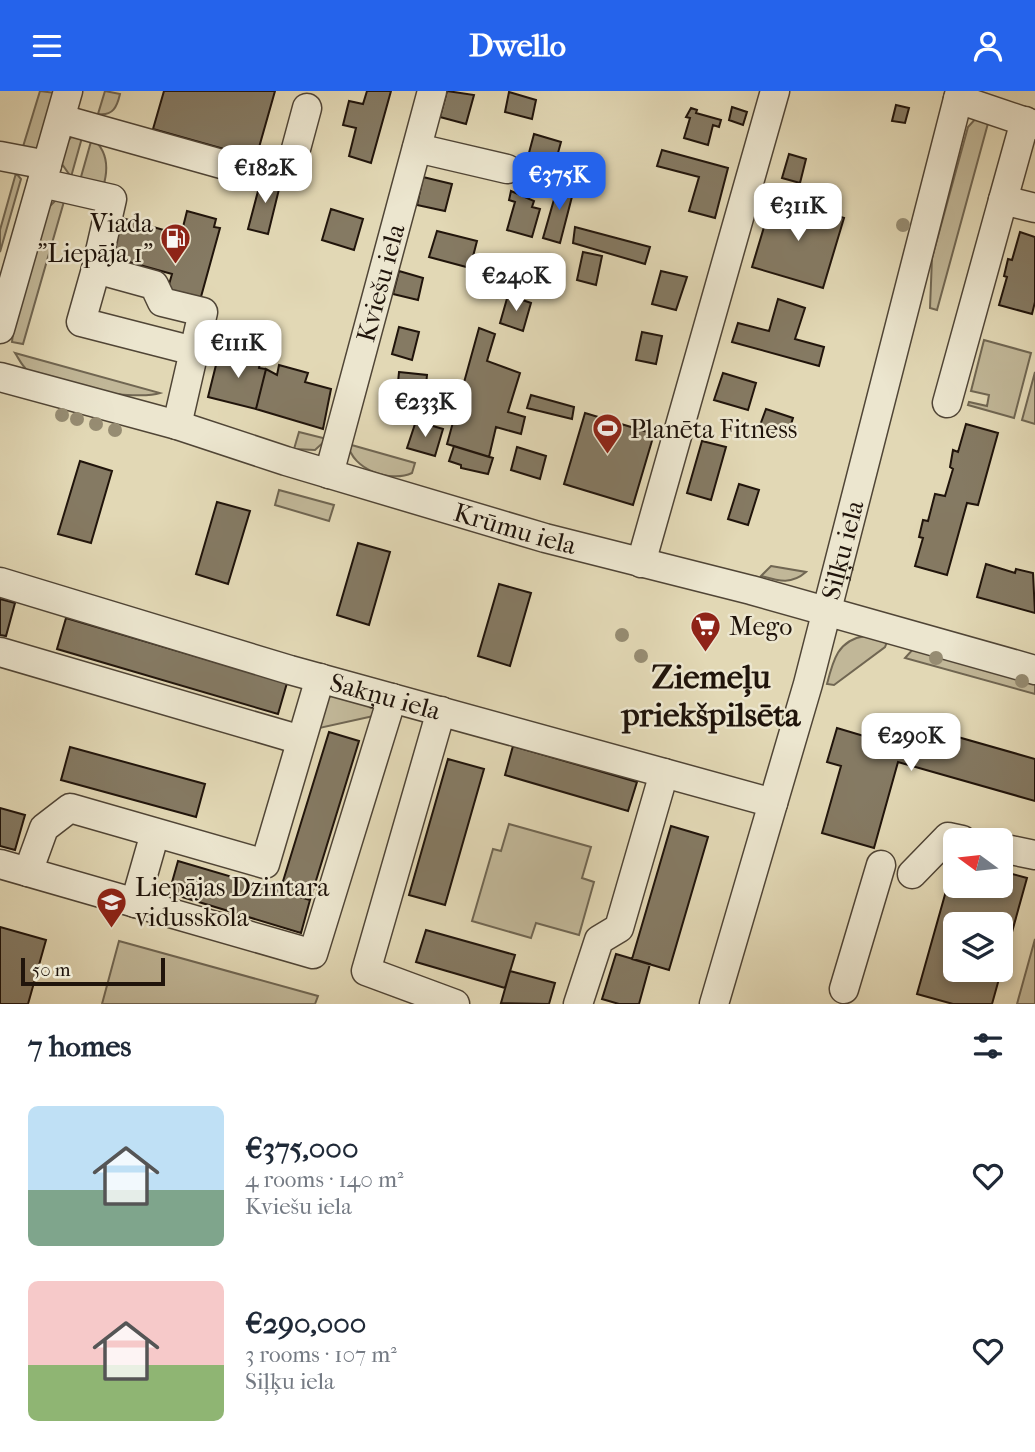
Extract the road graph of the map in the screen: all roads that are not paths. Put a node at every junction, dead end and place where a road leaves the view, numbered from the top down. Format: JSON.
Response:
{"nodes":[{"id":1,"x":68,"y":91,"type":"edge"},
{"id":2,"x":432,"y":91,"type":"edge"},
{"id":3,"x":775,"y":91,"type":"edge"},
{"id":4,"x":959,"y":95,"type":"edge"},
{"id":5,"x":307,"y":108,"type":"dead end"},
{"id":6,"x":61,"y":119,"type":"junction"},
{"id":7,"x":1030,"y":123,"type":"edge"},
{"id":8,"x":417,"y":148,"type":"junction"},
{"id":9,"x":0,"y":156,"type":"edge"},
{"id":10,"x":507,"y":170,"type":"dead end"},
{"id":11,"x":45,"y":174,"type":"junction"},
{"id":12,"x":1003,"y":200,"type":"junction"},
{"id":13,"x":1035,"y":208,"type":"edge"},
{"id":14,"x":96,"y":269,"type":"junction"},
{"id":15,"x":0,"y":329,"type":"edge"},
{"id":16,"x":194,"y":351,"type":"junction"},
{"id":17,"x":0,"y":377,"type":"edge"},
{"id":18,"x":947,"y":403,"type":"dead end"},
{"id":19,"x":177,"y":425,"type":"junction"},
{"id":20,"x":329,"y":474,"type":"junction"},
{"id":21,"x":641,"y":563,"type":"junction"},
{"id":22,"x":0,"y":582,"type":"edge"},
{"id":23,"x":826,"y":611,"type":"junction"},
{"id":24,"x":0,"y":652,"type":"edge"},
{"id":25,"x":1035,"y":670,"type":"edge"},
{"id":26,"x":320,"y":678,"type":"junction"},
{"id":27,"x":392,"y":698,"type":"junction"},
{"id":28,"x":441,"y":711,"type":"junction"},
{"id":29,"x":301,"y":740,"type":"junction"},
{"id":30,"x":664,"y":773,"type":"junction"},
{"id":31,"x":773,"y":803,"type":"junction"},
{"id":32,"x":155,"y":832,"type":"junction"},
{"id":33,"x":943,"y":842,"type":"edge"},
{"id":34,"x":1013,"y":850,"type":"edge"},
{"id":35,"x":1035,"y":855,"type":"edge"},
{"id":36,"x":0,"y":864,"type":"edge"},
{"id":37,"x":881,"y":865,"type":"dead end"},
{"id":38,"x":28,"y":872,"type":"junction"},
{"id":39,"x":912,"y":873,"type":"dead end"},
{"id":40,"x":135,"y":903,"type":"junction"},
{"id":41,"x":844,"y":989,"type":"dead end"},
{"id":42,"x":455,"y":1004,"type":"edge"},
{"id":43,"x":578,"y":1004,"type":"edge"},
{"id":44,"x":714,"y":1004,"type":"edge"}],
"edges":[{"from":1,"to":6,"type":"street"},
{"from":2,"to":8,"type":"street","name":"Kviešu iela"},
{"from":3,"to":21,"type":"street"},
{"from":4,"to":7,"type":"street"},
{"from":4,"to":23,"type":"street","name":"Siļķu iela"},
{"from":5,"to":6,"type":"street"},
{"from":6,"to":11,"type":"street"},
{"from":7,"to":12,"type":"street"},
{"from":8,"to":10,"type":"street"},
{"from":8,"to":20,"type":"street","name":"Kviešu iela"},
{"from":9,"to":11,"type":"street"},
{"from":11,"to":14,"type":"street"},
{"from":11,"to":15,"type":"street"},
{"from":12,"to":13,"type":"street"},
{"from":12,"to":18,"type":"street"},
{"from":14,"to":16,"type":"street"},
{"from":14,"to":16,"type":"street"},
{"from":16,"to":19,"type":"street"},
{"from":17,"to":19,"type":"street","name":"Krūmu iela"},
{"from":19,"to":20,"type":"street","name":"Krūmu iela"},
{"from":20,"to":21,"type":"street","name":"Krūmu iela"},
{"from":21,"to":23,"type":"street","name":"Krūmu iela"},
{"from":22,"to":26,"type":"street","name":"Sakņu iela"},
{"from":23,"to":25,"type":"street","name":"Krūmu iela"},
{"from":23,"to":31,"type":"street","name":"Siļķu iela"},
{"from":24,"to":29,"type":"street"},
{"from":26,"to":27,"type":"street","name":"Sakņu iela"},
{"from":26,"to":29,"type":"street"},
{"from":27,"to":28,"type":"street","name":"Sakņu iela"},
{"from":27,"to":40,"type":"street"},
{"from":28,"to":30,"type":"street","name":"Sakņu iela"},
{"from":28,"to":42,"type":"street"},
{"from":29,"to":32,"type":"street"},
{"from":30,"to":31,"type":"street","name":"Sakņu iela"},
{"from":30,"to":43,"type":"street"},
{"from":31,"to":44,"type":"street","name":"Siļķu iela"},
{"from":32,"to":38,"type":"street"},
{"from":32,"to":40,"type":"street"},
{"from":33,"to":39,"type":"street"},
{"from":34,"to":35,"type":"street"},
{"from":36,"to":38,"type":"street"},
{"from":37,"to":41,"type":"street"},
{"from":38,"to":40,"type":"street"}]}
